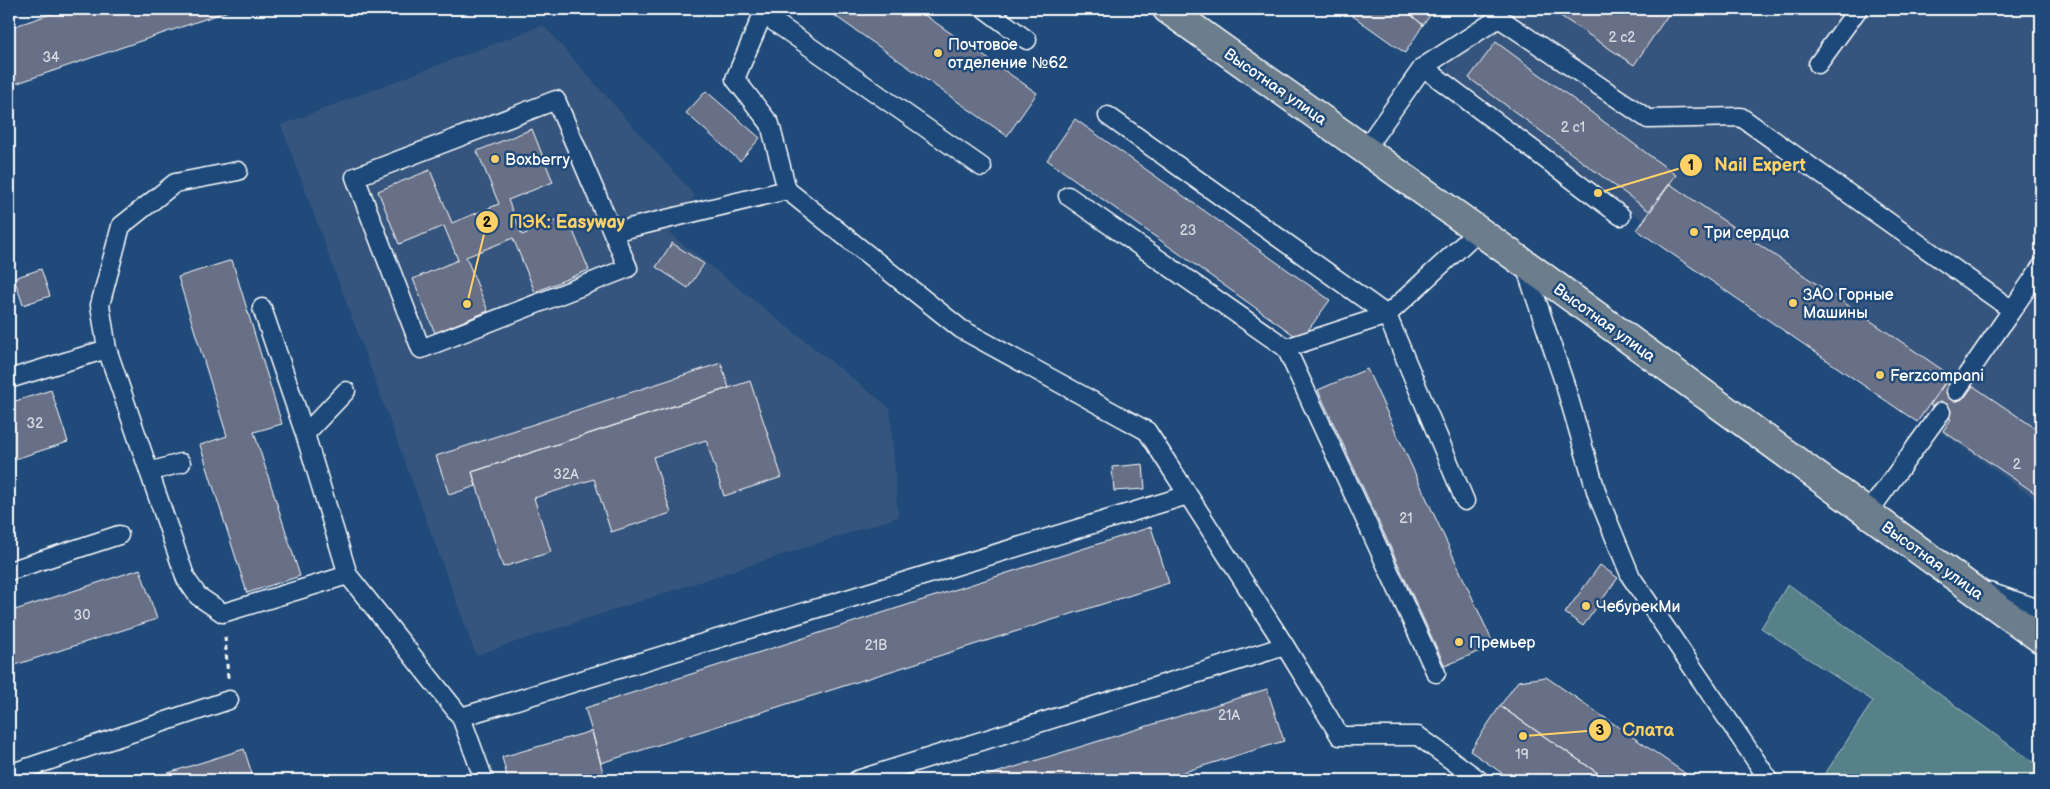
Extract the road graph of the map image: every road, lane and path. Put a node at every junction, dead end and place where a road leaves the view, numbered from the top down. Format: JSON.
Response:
{"nodes":[{"id":1,"x":985,"y":9,"type":"edge"},
{"id":2,"x":1166,"y":9,"type":"edge"},
{"id":3,"x":1858,"y":9,"type":"edge"},
{"id":4,"x":764,"y":11,"type":"edge"},
{"id":5,"x":1497,"y":14,"type":"edge"},
{"id":6,"x":1027,"y":40,"type":"dead end"},
{"id":7,"x":1818,"y":64,"type":"dead end"},
{"id":8,"x":1423,"y":67,"type":"junction"},
{"id":9,"x":1108,"y":116,"type":"dead end"},
{"id":10,"x":1365,"y":148,"type":"junction"},
{"id":11,"x":982,"y":167,"type":"dead end"},
{"id":12,"x":238,"y":171,"type":"dead end"},
{"id":13,"x":787,"y":190,"type":"junction"},
{"id":14,"x":1068,"y":196,"type":"dead end"},
{"id":15,"x":1620,"y":216,"type":"dead end"},
{"id":16,"x":1478,"y":231,"type":"junction"},
{"id":17,"x":613,"y":232,"type":"junction"},
{"id":18,"x":1524,"y":263,"type":"junction"},
{"id":19,"x":2041,"y":267,"type":"edge"},
{"id":20,"x":262,"y":308,"type":"dead end"},
{"id":21,"x":2012,"y":310,"type":"junction"},
{"id":22,"x":1387,"y":314,"type":"junction"},
{"id":23,"x":1286,"y":348,"type":"junction"},
{"id":24,"x":107,"y":349,"type":"junction"},
{"id":25,"x":9,"y":379,"type":"edge"},
{"id":26,"x":346,"y":391,"type":"dead end"},
{"id":27,"x":1956,"y":391,"type":"dead end"},
{"id":28,"x":1940,"y":412,"type":"dead end"},
{"id":29,"x":305,"y":434,"type":"junction"},
{"id":30,"x":181,"y":463,"type":"dead end"},
{"id":31,"x":150,"y":472,"type":"junction"},
{"id":32,"x":1188,"y":495,"type":"junction"},
{"id":33,"x":1465,"y":501,"type":"dead end"},
{"id":34,"x":1868,"y":513,"type":"junction"},
{"id":35,"x":119,"y":535,"type":"dead end"},
{"id":36,"x":9,"y":571,"type":"edge"},
{"id":37,"x":348,"y":576,"type":"junction"},
{"id":38,"x":1980,"y":594,"type":"junction"},
{"id":39,"x":223,"y":614,"type":"junction"},
{"id":40,"x":2041,"y":616,"type":"edge"},
{"id":41,"x":2041,"y":639,"type":"edge"},
{"id":42,"x":1286,"y":646,"type":"junction"},
{"id":43,"x":1436,"y":673,"type":"dead end"},
{"id":44,"x":229,"y":700,"type":"joint"},
{"id":45,"x":461,"y":717,"type":"junction"},
{"id":46,"x":9,"y":774,"type":"edge"},
{"id":47,"x":484,"y":780,"type":"edge"},
{"id":48,"x":857,"y":780,"type":"edge"},
{"id":49,"x":1479,"y":780,"type":"edge"},
{"id":50,"x":1769,"y":780,"type":"edge"}],
"edges":[{"from":1,"to":6,"type":"lane"},
{"from":2,"to":10,"type":"main road","name":"Высотная улица"},
{"from":3,"to":7,"type":"lane"},
{"from":4,"to":11,"type":"lane"},
{"from":4,"to":13,"type":"lane"},
{"from":5,"to":8,"type":"lane"},
{"from":5,"to":21,"type":"lane"},
{"from":8,"to":10,"type":"lane"},
{"from":8,"to":15,"type":"lane"},
{"from":9,"to":22,"type":"lane"},
{"from":10,"to":16,"type":"main road","name":"Высотная улица"},
{"from":12,"to":24,"type":"lane"},
{"from":13,"to":17,"type":"lane"},
{"from":13,"to":32,"type":"lane"},
{"from":14,"to":23,"type":"lane"},
{"from":16,"to":18,"type":"main road","name":"Высотная улица"},
{"from":16,"to":22,"type":"lane"},
{"from":17,"to":17,"type":"lane"},
{"from":18,"to":34,"type":"main road","name":"Высотная улица"},
{"from":18,"to":50,"type":"lane"},
{"from":19,"to":21,"type":"lane"},
{"from":20,"to":29,"type":"lane"},
{"from":21,"to":27,"type":"lane"},
{"from":22,"to":23,"type":"lane"},
{"from":22,"to":33,"type":"lane"},
{"from":23,"to":43,"type":"lane"},
{"from":24,"to":25,"type":"lane"},
{"from":24,"to":31,"type":"lane"},
{"from":26,"to":29,"type":"lane"},
{"from":28,"to":34,"type":"lane"},
{"from":29,"to":37,"type":"lane"},
{"from":30,"to":31,"type":"lane"},
{"from":31,"to":39,"type":"lane"},
{"from":32,"to":42,"type":"lane"},
{"from":32,"to":45,"type":"lane"},
{"from":34,"to":38,"type":"main road","name":"Высотная улица"},
{"from":35,"to":36,"type":"lane"},
{"from":37,"to":39,"type":"lane"},
{"from":37,"to":45,"type":"lane"},
{"from":38,"to":40,"type":"street"},
{"from":38,"to":41,"type":"main road","name":"Высотная улица"},
{"from":39,"to":44,"type":"path"},
{"from":42,"to":48,"type":"lane"},
{"from":42,"to":49,"type":"lane"},
{"from":44,"to":46,"type":"lane"},
{"from":45,"to":47,"type":"lane"}]}
